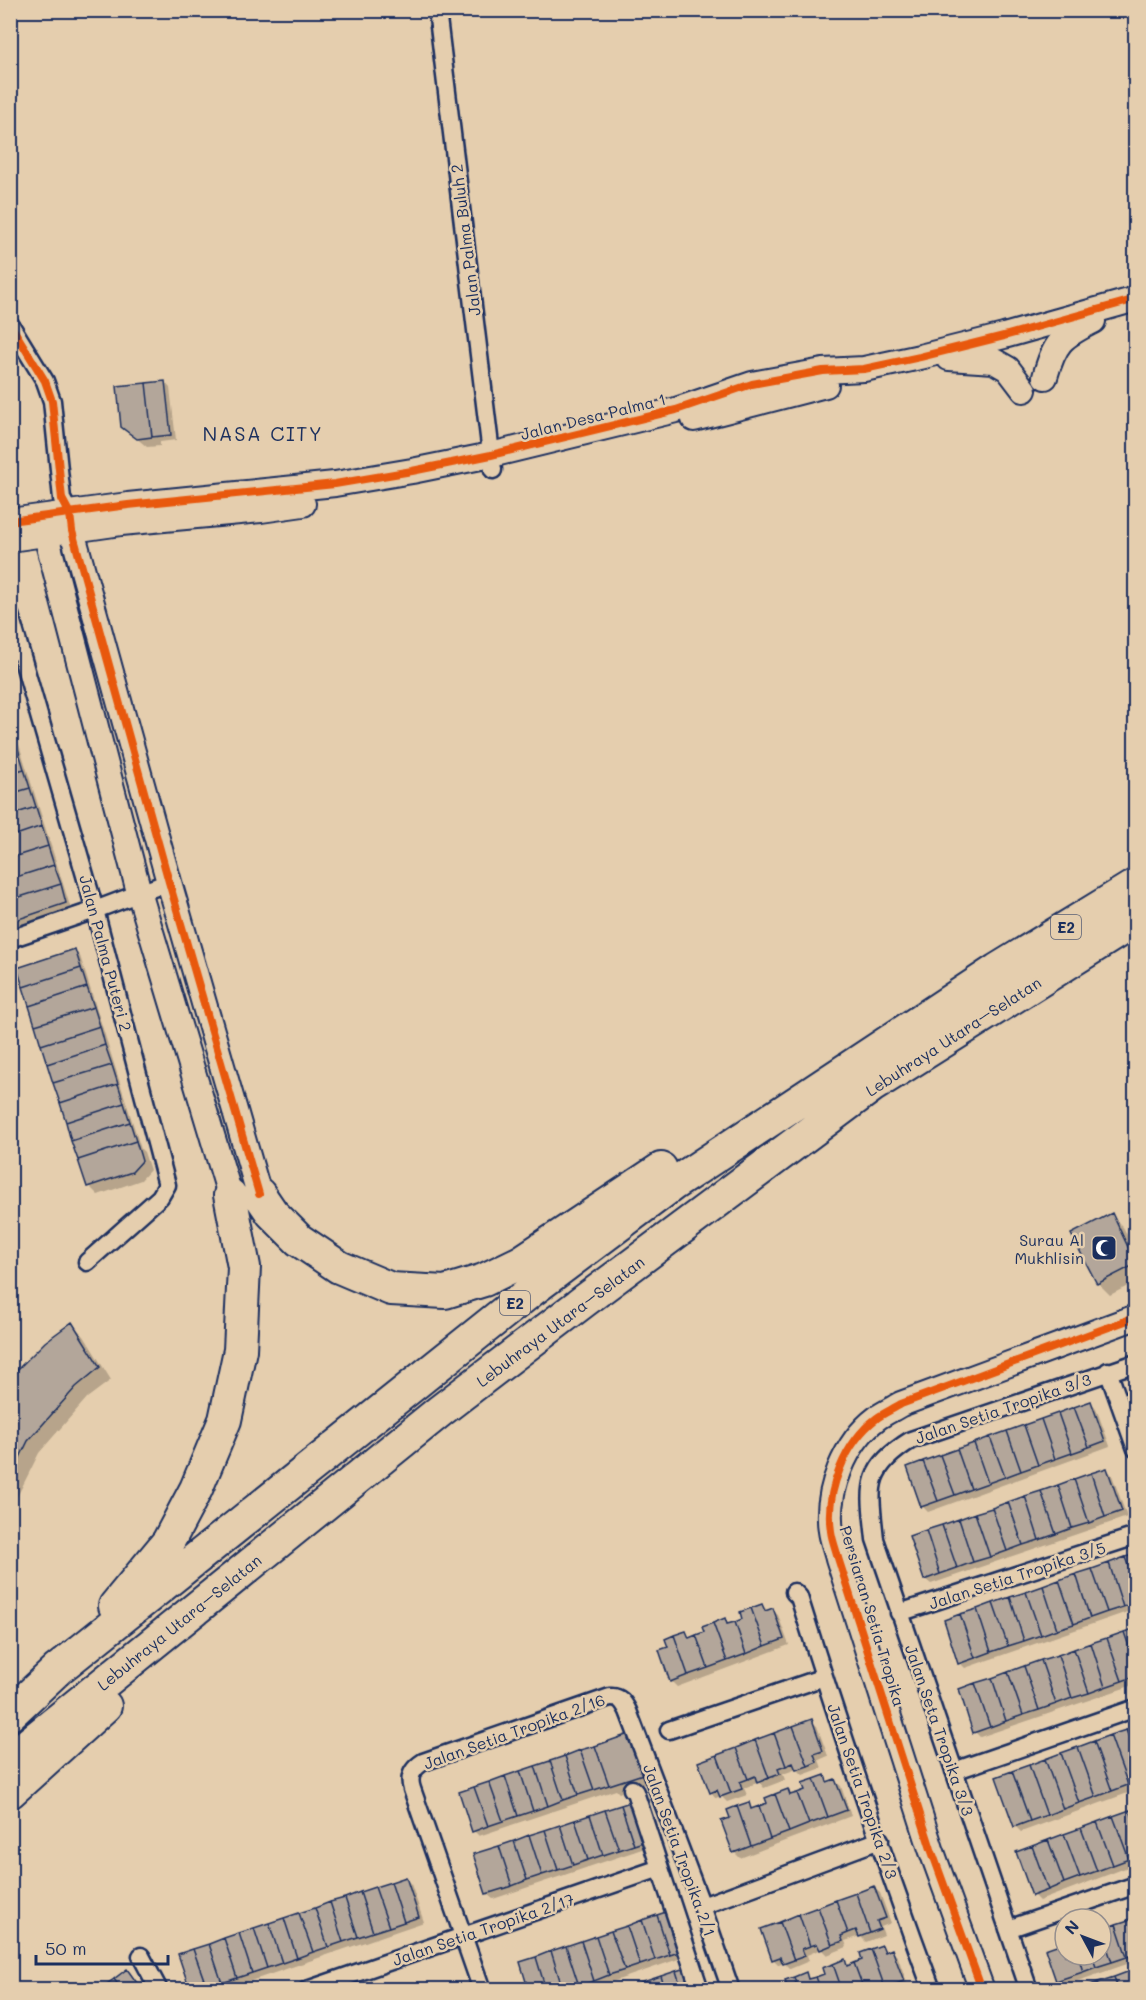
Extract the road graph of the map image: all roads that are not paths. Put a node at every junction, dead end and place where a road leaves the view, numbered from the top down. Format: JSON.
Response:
{"nodes":[{"id":1,"x":437,"y":10,"type":"edge"},
{"id":2,"x":1132,"y":300,"type":"edge"},
{"id":3,"x":10,"y":324,"type":"edge"},
{"id":4,"x":920,"y":357,"type":"junction"},
{"id":5,"x":1045,"y":377,"type":"dead end"},
{"id":6,"x":1024,"y":390,"type":"dead end"},
{"id":7,"x":492,"y":462,"type":"junction"},
{"id":8,"x":59,"y":519,"type":"junction"},
{"id":9,"x":10,"y":521,"type":"edge"},
{"id":10,"x":10,"y":539,"type":"edge"},
{"id":11,"x":10,"y":615,"type":"edge"},
{"id":12,"x":169,"y":882,"type":"junction"},
{"id":13,"x":1136,"y":885,"type":"edge"},
{"id":14,"x":140,"y":892,"type":"junction"},
{"id":15,"x":95,"y":910,"type":"junction"},
{"id":16,"x":1136,"y":920,"type":"edge"},
{"id":17,"x":10,"y":939,"type":"edge"},
{"id":18,"x":997,"y":970,"type":"junction"},
{"id":19,"x":244,"y":1194,"type":"junction"},
{"id":20,"x":87,"y":1262,"type":"dead end"},
{"id":21,"x":1136,"y":1317,"type":"edge"},
{"id":22,"x":1136,"y":1363,"type":"edge"},
{"id":23,"x":1108,"y":1371,"type":"junction"},
{"id":24,"x":1136,"y":1449,"type":"edge"},
{"id":25,"x":879,"y":1468,"type":"joint"},
{"id":26,"x":337,"y":1495,"type":"junction"},
{"id":27,"x":1136,"y":1536,"type":"edge"},
{"id":28,"x":794,"y":1592,"type":"dead end"},
{"id":29,"x":899,"y":1613,"type":"junction"},
{"id":30,"x":58,"y":1669,"type":"junction"},
{"id":31,"x":824,"y":1677,"type":"junction"},
{"id":32,"x":1136,"y":1708,"type":"edge"},
{"id":33,"x":628,"y":1711,"type":"joint"},
{"id":34,"x":10,"y":1714,"type":"edge"},
{"id":35,"x":669,"y":1730,"type":"dead end"},
{"id":36,"x":10,"y":1758,"type":"edge"},
{"id":37,"x":954,"y":1771,"type":"junction"},
{"id":38,"x":632,"y":1789,"type":"dead end"},
{"id":39,"x":10,"y":1792,"type":"edge"},
{"id":40,"x":880,"y":1840,"type":"junction"},
{"id":41,"x":660,"y":1868,"type":"junction"},
{"id":42,"x":1136,"y":1885,"type":"edge"},
{"id":43,"x":702,"y":1906,"type":"junction"},
{"id":44,"x":1008,"y":1929,"type":"junction"},
{"id":45,"x":463,"y":1936,"type":"junction"},
{"id":46,"x":141,"y":1956,"type":"dead end"},
{"id":47,"x":159,"y":1989,"type":"edge"},
{"id":48,"x":307,"y":1989,"type":"edge"},
{"id":49,"x":482,"y":1989,"type":"edge"},
{"id":50,"x":700,"y":1989,"type":"edge"},
{"id":51,"x":731,"y":1989,"type":"edge"},
{"id":52,"x":932,"y":1989,"type":"edge"},
{"id":53,"x":982,"y":1989,"type":"edge"},
{"id":54,"x":1029,"y":1989,"type":"edge"}],
"edges":[{"from":1,"to":7,"type":"street","name":"Jalan Palma Buluh 2"},
{"from":2,"to":4,"type":"street","name":"Jalan Desa Palma 1"},
{"from":2,"to":5,"type":"street"},
{"from":3,"to":8,"type":"street"},
{"from":4,"to":6,"type":"street"},
{"from":4,"to":7,"type":"street","name":"Jalan Desa Palma 1"},
{"from":7,"to":8,"type":"street","name":"Jalan Desa Palma 1"},
{"from":8,"to":9,"type":"street"},
{"from":8,"to":10,"type":"street"},
{"from":8,"to":12,"type":"street"},
{"from":8,"to":14,"type":"street"},
{"from":11,"to":15,"type":"street","name":"Jalan Palma Puteri 2"},
{"from":12,"to":14,"type":"street"},
{"from":12,"to":19,"type":"street"},
{"from":13,"to":18,"type":"highway","name":"Lebuhraya Utara–Selatan","number":"E2"},
{"from":14,"to":15,"type":"street"},
{"from":14,"to":19,"type":"street"},
{"from":15,"to":17,"type":"street"},
{"from":15,"to":20,"type":"street","name":"Jalan Palma Puteri 2"},
{"from":16,"to":26,"type":"highway","name":"Lebuhraya Utara–Selatan","number":"E2"},
{"from":18,"to":19,"type":"highway"},
{"from":18,"to":30,"type":"highway","name":"Lebuhraya Utara–Selatan","number":"E2"},
{"from":19,"to":30,"type":"highway"},
{"from":21,"to":53,"type":"street","name":"Persiaran Setia Tropika"},
{"from":22,"to":23,"type":"street","name":"Jalan Setia Tropika 3/3"},
{"from":23,"to":24,"type":"street"},
{"from":23,"to":25,"type":"street","name":"Jalan Setia Tropika 3/3"},
{"from":25,"to":29,"type":"street","name":"Jalan Seta Tropika 3/3"},
{"from":26,"to":36,"type":"highway","name":"Lebuhraya Utara–Selatan","number":"E2"},
{"from":26,"to":39,"type":"highway"},
{"from":27,"to":29,"type":"street","name":"Jalan Setia Tropika 3/5"},
{"from":28,"to":31,"type":"street","name":"Jalan Setia Tropika 2/3"},
{"from":29,"to":37,"type":"street","name":"Jalan Seta Tropika 3/3"},
{"from":30,"to":34,"type":"highway","name":"Lebuhraya Utara–Selatan","number":"E2"},
{"from":31,"to":35,"type":"street"},
{"from":31,"to":40,"type":"street","name":"Jalan Setia Tropika 2/3"},
{"from":32,"to":37,"type":"street"},
{"from":33,"to":43,"type":"street","name":"Jalan Setia Tropika 2/1"},
{"from":33,"to":45,"type":"street","name":"Jalan Setia Tropika 2/16"},
{"from":37,"to":44,"type":"street","name":"Jalan Seta Tropika 3/3"},
{"from":38,"to":41,"type":"street"},
{"from":40,"to":43,"type":"street"},
{"from":40,"to":52,"type":"street","name":"Jalan Setia Tropika 2/3"},
{"from":41,"to":45,"type":"street","name":"Jalan Setia Tropika 2/17"},
{"from":41,"to":50,"type":"street"},
{"from":42,"to":44,"type":"street"},
{"from":43,"to":51,"type":"street","name":"Jalan Setia Tropika 2/1"},
{"from":44,"to":54,"type":"street","name":"Jalan Seta Tropika 3/3"},
{"from":45,"to":48,"type":"street","name":"Jalan Setia Tropika 2/17"},
{"from":45,"to":49,"type":"street"},
{"from":46,"to":47,"type":"street"}]}
